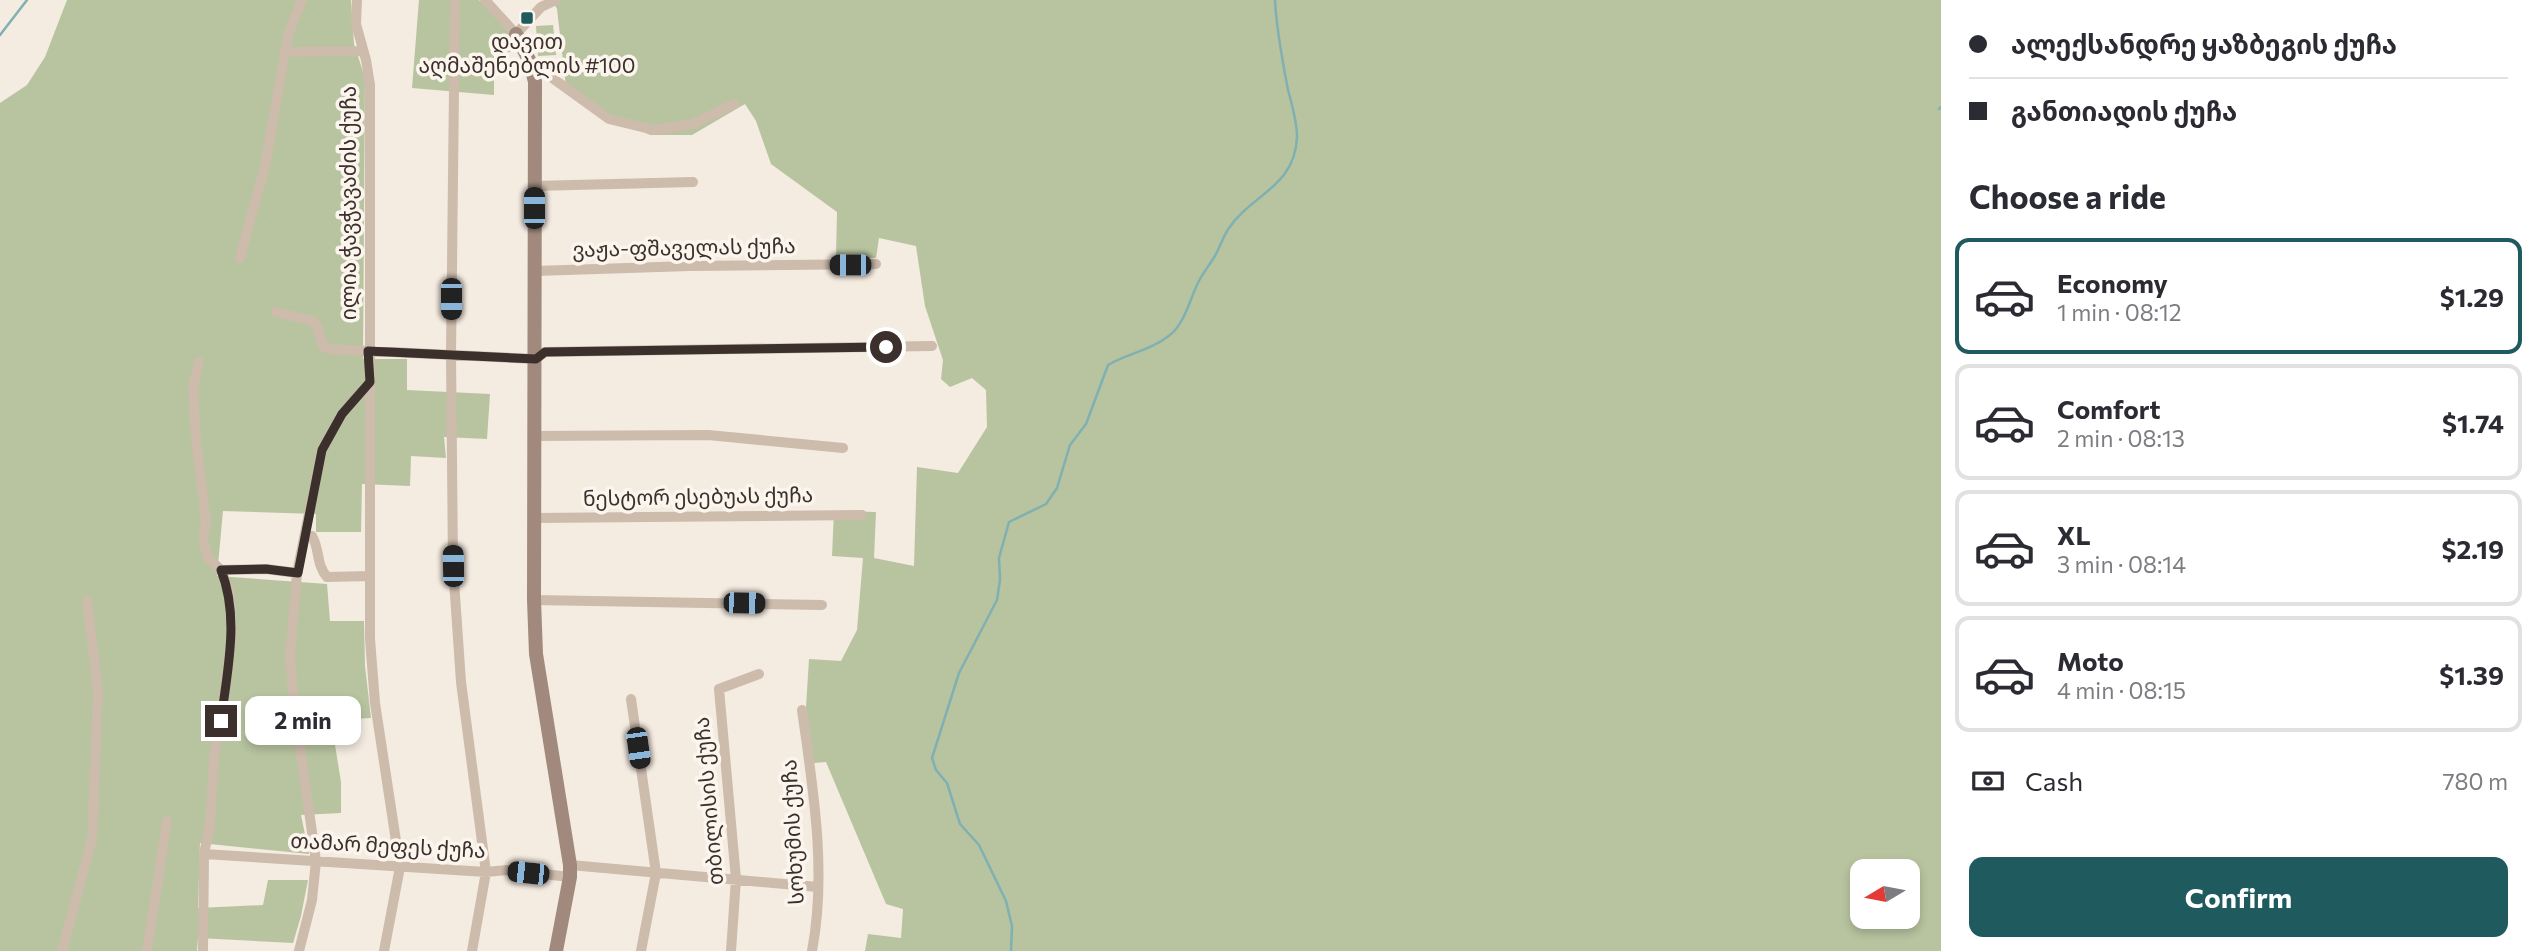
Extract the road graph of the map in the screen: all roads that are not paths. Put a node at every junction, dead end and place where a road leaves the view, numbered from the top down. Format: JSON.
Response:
{"nodes":[{"id":1,"x":302,"y":0,"type":"edge"},
{"id":2,"x":357,"y":0,"type":"edge"},
{"id":3,"x":455,"y":0,"type":"edge"},
{"id":4,"x":485,"y":0,"type":"edge"},
{"id":5,"x":556,"y":0,"type":"edge"},
{"id":6,"x":516,"y":34,"type":"junction"},
{"id":7,"x":362,"y":51,"type":"junction"},
{"id":8,"x":284,"y":52,"type":"junction"},
{"id":9,"x":530,"y":62,"type":"junction"},
{"id":10,"x":734,"y":104,"type":"dead end"},
{"id":11,"x":694,"y":182,"type":"dead end"},
{"id":12,"x":534,"y":186,"type":"junction"},
{"id":13,"x":240,"y":258,"type":"dead end"},
{"id":14,"x":876,"y":264,"type":"dead end"},
{"id":15,"x":535,"y":271,"type":"junction"},
{"id":16,"x":276,"y":312,"type":"dead end"},
{"id":17,"x":932,"y":345,"type":"dead end"},
{"id":18,"x":368,"y":351,"type":"junction"},
{"id":19,"x":451,"y":355,"type":"junction"},
{"id":20,"x":536,"y":359,"type":"junction"},
{"id":21,"x":199,"y":362,"type":"dead end"},
{"id":22,"x":370,"y":382,"type":"junction"},
{"id":23,"x":534,"y":436,"type":"junction"},
{"id":24,"x":843,"y":448,"type":"dead end"},
{"id":25,"x":862,"y":515,"type":"dead end"},
{"id":26,"x":534,"y":518,"type":"junction"},
{"id":27,"x":305,"y":536,"type":"junction"},
{"id":28,"x":221,"y":570,"type":"junction"},
{"id":29,"x":298,"y":573,"type":"junction"},
{"id":30,"x":370,"y":576,"type":"junction"},
{"id":31,"x":534,"y":600,"type":"junction"},
{"id":32,"x":87,"y":601,"type":"dead end"},
{"id":33,"x":822,"y":605,"type":"dead end"},
{"id":34,"x":759,"y":674,"type":"dead end"},
{"id":35,"x":631,"y":699,"type":"dead end"},
{"id":36,"x":802,"y":710,"type":"dead end"},
{"id":37,"x":167,"y":821,"type":"dead end"},
{"id":38,"x":204,"y":854,"type":"junction"},
{"id":39,"x":316,"y":861,"type":"junction"},
{"id":40,"x":400,"y":867,"type":"junction"},
{"id":41,"x":570,"y":871,"type":"junction"},
{"id":42,"x":486,"y":873,"type":"junction"},
{"id":43,"x":656,"y":873,"type":"junction"},
{"id":44,"x":736,"y":879,"type":"junction"},
{"id":45,"x":818,"y":887,"type":"junction"},
{"id":46,"x":62,"y":951,"type":"edge"},
{"id":47,"x":147,"y":951,"type":"edge"},
{"id":48,"x":204,"y":951,"type":"edge"},
{"id":49,"x":299,"y":951,"type":"edge"},
{"id":50,"x":384,"y":951,"type":"edge"},
{"id":51,"x":472,"y":951,"type":"edge"},
{"id":52,"x":556,"y":951,"type":"edge"},
{"id":53,"x":641,"y":951,"type":"edge"},
{"id":54,"x":730,"y":951,"type":"edge"},
{"id":55,"x":812,"y":951,"type":"edge"}],
"edges":[{"from":1,"to":8,"type":"street"},
{"from":2,"to":7,"type":"street","name":"ილია ჭავჭავაძის ქუჩა"},
{"from":3,"to":19,"type":"street"},
{"from":4,"to":6,"type":"street"},
{"from":5,"to":6,"type":"street"},
{"from":6,"to":9,"type":"street"},
{"from":7,"to":8,"type":"street"},
{"from":7,"to":18,"type":"street","name":"ილია ჭავჭავაძის ქუჩა"},
{"from":8,"to":13,"type":"street"},
{"from":9,"to":10,"type":"street"},
{"from":9,"to":12,"type":"street"},
{"from":11,"to":12,"type":"street"},
{"from":12,"to":15,"type":"street"},
{"from":14,"to":15,"type":"street","name":"ვაჟა-ფშაველას ქუჩა"},
{"from":15,"to":20,"type":"street"},
{"from":16,"to":18,"type":"street"},
{"from":17,"to":20,"type":"street"},
{"from":18,"to":19,"type":"street"},
{"from":18,"to":22,"type":"street","name":"ილია ჭავჭავაძის ქუჩა"},
{"from":19,"to":20,"type":"street"},
{"from":19,"to":42,"type":"street"},
{"from":20,"to":23,"type":"street"},
{"from":21,"to":28,"type":"street"},
{"from":22,"to":27,"type":"street"},
{"from":22,"to":30,"type":"street","name":"ილია ჭავჭავაძის ქუჩა"},
{"from":23,"to":24,"type":"street"},
{"from":23,"to":26,"type":"street"},
{"from":25,"to":26,"type":"street","name":"ნესტორ ესებუას ქუჩა"},
{"from":26,"to":31,"type":"street"},
{"from":27,"to":29,"type":"street"},
{"from":27,"to":30,"type":"street"},
{"from":28,"to":29,"type":"street"},
{"from":28,"to":38,"type":"street"},
{"from":29,"to":39,"type":"street"},
{"from":30,"to":40,"type":"street","name":"ილია ჭავჭავაძის ქუჩა"},
{"from":31,"to":33,"type":"street"},
{"from":31,"to":41,"type":"street"},
{"from":32,"to":46,"type":"street"},
{"from":34,"to":44,"type":"street","name":"თბილისის ქუჩა"},
{"from":35,"to":43,"type":"street"},
{"from":36,"to":45,"type":"street","name":"სოხუმის ქუჩა"},
{"from":37,"to":47,"type":"street"},
{"from":38,"to":39,"type":"street","name":"თამარ მეფეს ქუჩა"},
{"from":38,"to":48,"type":"street"},
{"from":39,"to":40,"type":"street","name":"თამარ მეფეს ქუჩა"},
{"from":39,"to":49,"type":"street"},
{"from":40,"to":42,"type":"street","name":"თამარ მეფეს ქუჩა"},
{"from":40,"to":50,"type":"street","name":"ილია ჭავჭავაძის ქუჩა"},
{"from":41,"to":42,"type":"street","name":"თამარ მეფეს ქუჩა"},
{"from":41,"to":43,"type":"street","name":"თამარ მეფეს ქუჩა"},
{"from":41,"to":52,"type":"street"},
{"from":42,"to":51,"type":"street"},
{"from":43,"to":44,"type":"street","name":"თამარ მეფეს ქუჩა"},
{"from":43,"to":53,"type":"street"},
{"from":44,"to":45,"type":"street","name":"თამარ მეფეს ქუჩა"},
{"from":44,"to":54,"type":"street","name":"თბილისის ქუჩა"},
{"from":45,"to":55,"type":"street","name":"სოხუმის ქუჩა"}]}
